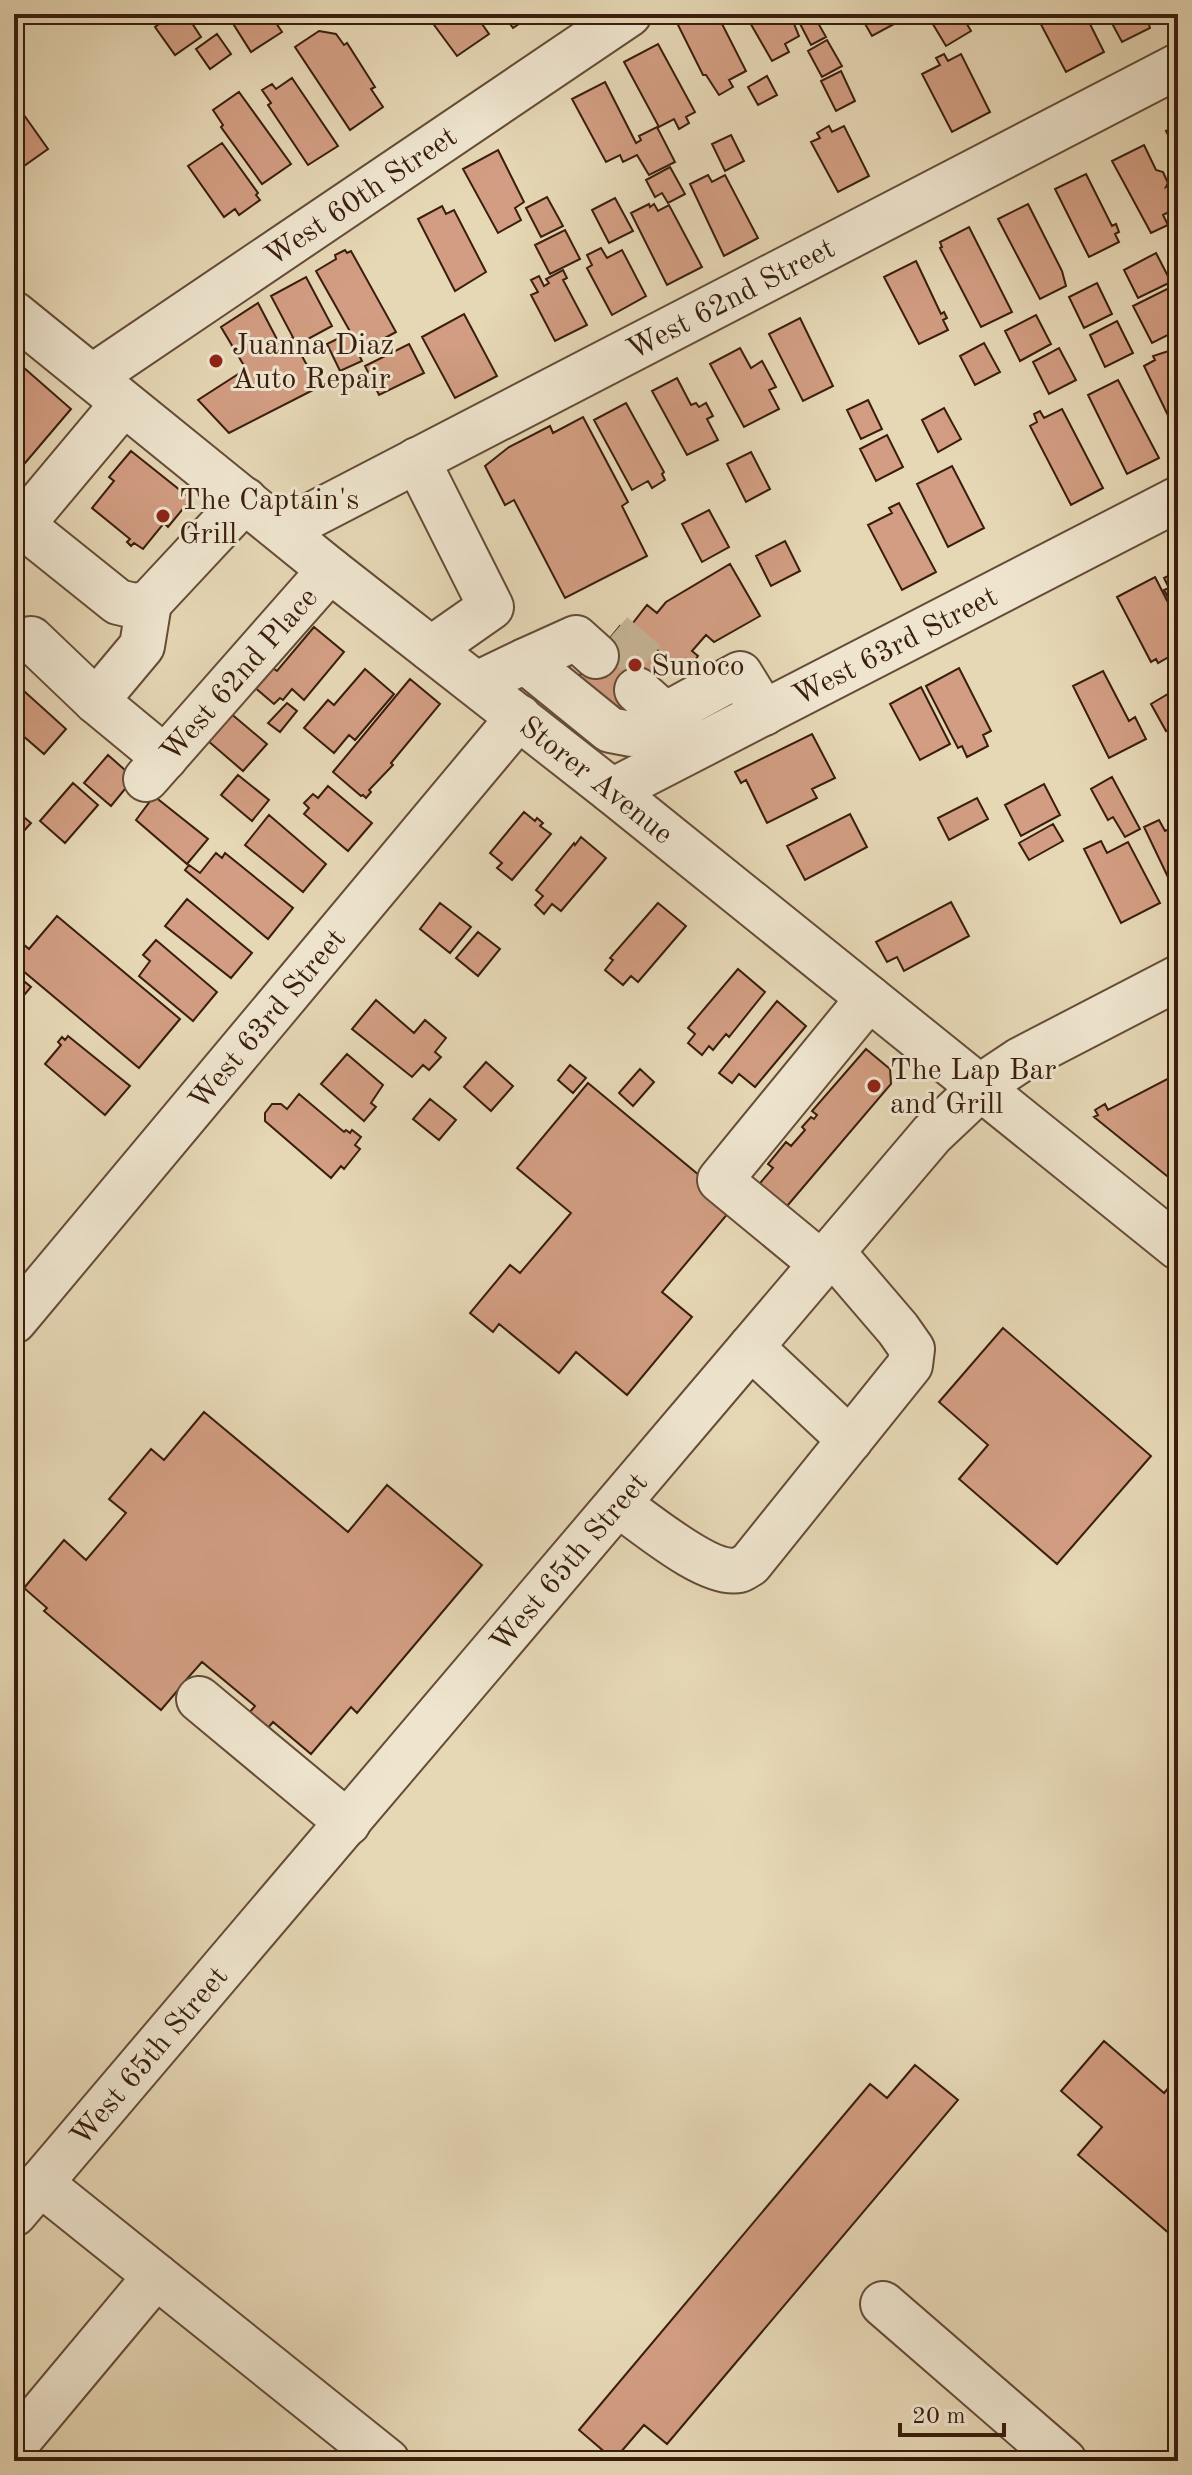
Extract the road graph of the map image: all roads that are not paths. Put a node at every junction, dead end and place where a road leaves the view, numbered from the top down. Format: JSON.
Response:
{"nodes":[{"id":1,"x":629,"y":14,"type":"edge"},
{"id":2,"x":1178,"y":66,"type":"edge"},
{"id":3,"x":14,"y":314,"type":"edge"},
{"id":4,"x":108,"y":390,"type":"junction"},
{"id":5,"x":417,"y":460,"type":"junction"},
{"id":6,"x":1178,"y":499,"type":"edge"},
{"id":7,"x":245,"y":500,"type":"junction"},
{"id":8,"x":18,"y":530,"type":"edge"},
{"id":9,"x":283,"y":530,"type":"junction"},
{"id":10,"x":330,"y":570,"type":"junction"},
{"id":11,"x":149,"y":603,"type":"junction"},
{"id":12,"x":31,"y":639,"type":"dead end"},
{"id":13,"x":595,"y":643,"type":"dead end"},
{"id":14,"x":431,"y":649,"type":"junction"},
{"id":15,"x":525,"y":661,"type":"junction"},
{"id":16,"x":477,"y":684,"type":"junction"},
{"id":17,"x":662,"y":693,"type":"junction"},
{"id":18,"x":96,"y":701,"type":"junction"},
{"id":19,"x":764,"y":713,"type":"junction"},
{"id":20,"x":519,"y":717,"type":"junction"},
{"id":21,"x":604,"y":725,"type":"junction"},
{"id":22,"x":696,"y":747,"type":"junction"},
{"id":23,"x":575,"y":761,"type":"junction"},
{"id":24,"x":612,"y":791,"type":"junction"},
{"id":25,"x":1178,"y":978,"type":"edge"},
{"id":26,"x":869,"y":998,"type":"junction"},
{"id":27,"x":981,"y":1088,"type":"junction"},
{"id":28,"x":1178,"y":1247,"type":"edge"},
{"id":29,"x":827,"y":1258,"type":"junction"},
{"id":30,"x":14,"y":1321,"type":"edge"},
{"id":31,"x":751,"y":1347,"type":"junction"},
{"id":32,"x":850,"y":1440,"type":"junction"},
{"id":33,"x":618,"y":1504,"type":"junction"},
{"id":34,"x":199,"y":1699,"type":"dead end"},
{"id":35,"x":348,"y":1823,"type":"junction"},
{"id":36,"x":27,"y":2198,"type":"edge"},
{"id":37,"x":156,"y":2276,"type":"junction"},
{"id":38,"x":883,"y":2304,"type":"dead end"},
{"id":39,"x":14,"y":2446,"type":"edge"},
{"id":40,"x":387,"y":2461,"type":"edge"},
{"id":41,"x":1064,"y":2461,"type":"edge"}],
"edges":[{"from":1,"to":4,"type":"street","name":"West 60th Street"},
{"from":2,"to":5,"type":"street","name":"West 62nd Street"},
{"from":3,"to":4,"type":"street","name":"Storer Avenue"},
{"from":4,"to":7,"type":"street","name":"Storer Avenue"},
{"from":4,"to":8,"type":"street","name":"West 60th Street"},
{"from":5,"to":9,"type":"street","name":"West 62nd Street"},
{"from":5,"to":14,"type":"street"},
{"from":6,"to":19,"type":"street","name":"West 63rd Street"},
{"from":7,"to":9,"type":"street","name":"Storer Avenue"},
{"from":7,"to":11,"type":"street"},
{"from":8,"to":11,"type":"street"},
{"from":9,"to":10,"type":"street","name":"Storer Avenue"},
{"from":10,"to":14,"type":"street","name":"Storer Avenue"},
{"from":10,"to":18,"type":"street","name":"West 62nd Place"},
{"from":11,"to":18,"type":"street"},
{"from":12,"to":18,"type":"street"},
{"from":13,"to":15,"type":"street"},
{"from":14,"to":16,"type":"street","name":"Storer Avenue"},
{"from":15,"to":16,"type":"street"},
{"from":15,"to":21,"type":"street"},
{"from":16,"to":20,"type":"street","name":"Storer Avenue"},
{"from":17,"to":19,"type":"street"},
{"from":17,"to":21,"type":"street"},
{"from":17,"to":22,"type":"street"},
{"from":19,"to":22,"type":"street","name":"West 63rd Street"},
{"from":20,"to":23,"type":"street","name":"Storer Avenue"},
{"from":20,"to":30,"type":"street","name":"West 63rd Street"},
{"from":21,"to":23,"type":"street"},
{"from":22,"to":24,"type":"street","name":"West 63rd Street"},
{"from":23,"to":24,"type":"street","name":"Storer Avenue"},
{"from":24,"to":26,"type":"street","name":"Storer Avenue"},
{"from":25,"to":27,"type":"street","name":"West 65th Street"},
{"from":26,"to":27,"type":"street","name":"Storer Avenue"},
{"from":26,"to":29,"type":"street"},
{"from":27,"to":28,"type":"street","name":"Storer Avenue"},
{"from":27,"to":29,"type":"street","name":"West 65th Street"},
{"from":29,"to":31,"type":"street","name":"West 65th Street"},
{"from":29,"to":32,"type":"street"},
{"from":31,"to":32,"type":"street"},
{"from":31,"to":33,"type":"street","name":"West 65th Street"},
{"from":32,"to":33,"type":"street"},
{"from":33,"to":35,"type":"street","name":"West 65th Street"},
{"from":34,"to":35,"type":"street"},
{"from":35,"to":36,"type":"street","name":"West 65th Street"},
{"from":36,"to":37,"type":"street"},
{"from":37,"to":39,"type":"street"},
{"from":37,"to":40,"type":"street"},
{"from":38,"to":41,"type":"street"}]}
